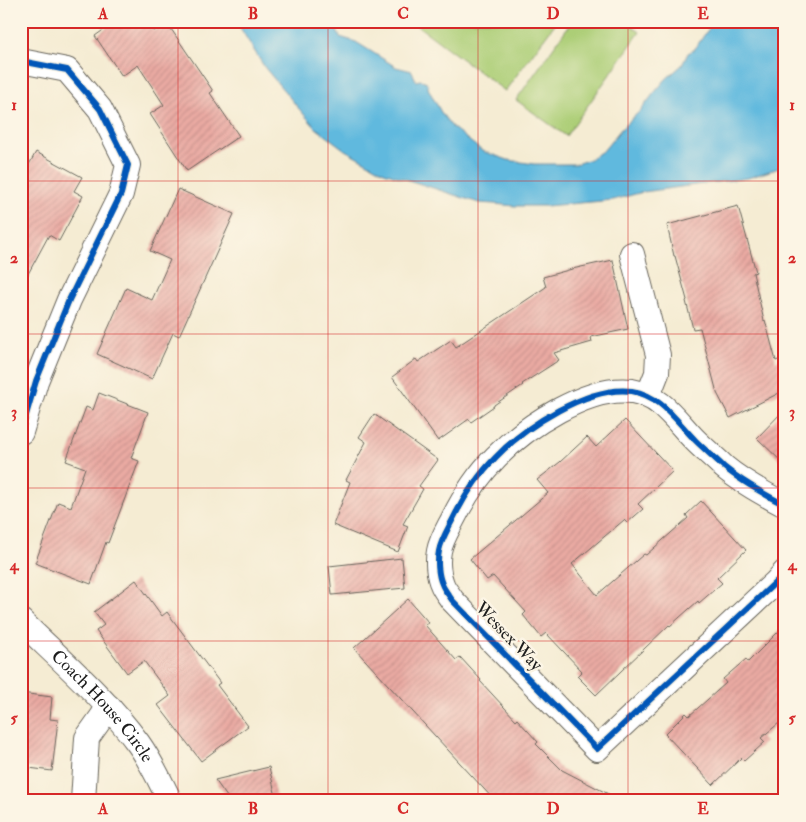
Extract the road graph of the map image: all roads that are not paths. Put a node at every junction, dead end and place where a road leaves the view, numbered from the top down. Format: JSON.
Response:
{"nodes":[{"id":1,"x":21,"y":61,"type":"edge"},
{"id":2,"x":632,"y":254,"type":"dead end"},
{"id":3,"x":648,"y":396,"type":"junction"},
{"id":4,"x":21,"y":432,"type":"edge"},
{"id":5,"x":785,"y":505,"type":"edge"},
{"id":6,"x":785,"y":572,"type":"edge"},
{"id":7,"x":21,"y":621,"type":"edge"},
{"id":8,"x":109,"y":707,"type":"junction"},
{"id":9,"x":83,"y":801,"type":"edge"},
{"id":10,"x":170,"y":801,"type":"edge"}],
"edges":[{"from":1,"to":4,"type":"street"},
{"from":2,"to":3,"type":"street"},
{"from":3,"to":5,"type":"street"},
{"from":3,"to":6,"type":"street","name":"Wessex Way"},
{"from":7,"to":8,"type":"street","name":"Coach House Circle"},
{"from":8,"to":9,"type":"street"},
{"from":8,"to":10,"type":"street","name":"Coach House Circle"}]}
